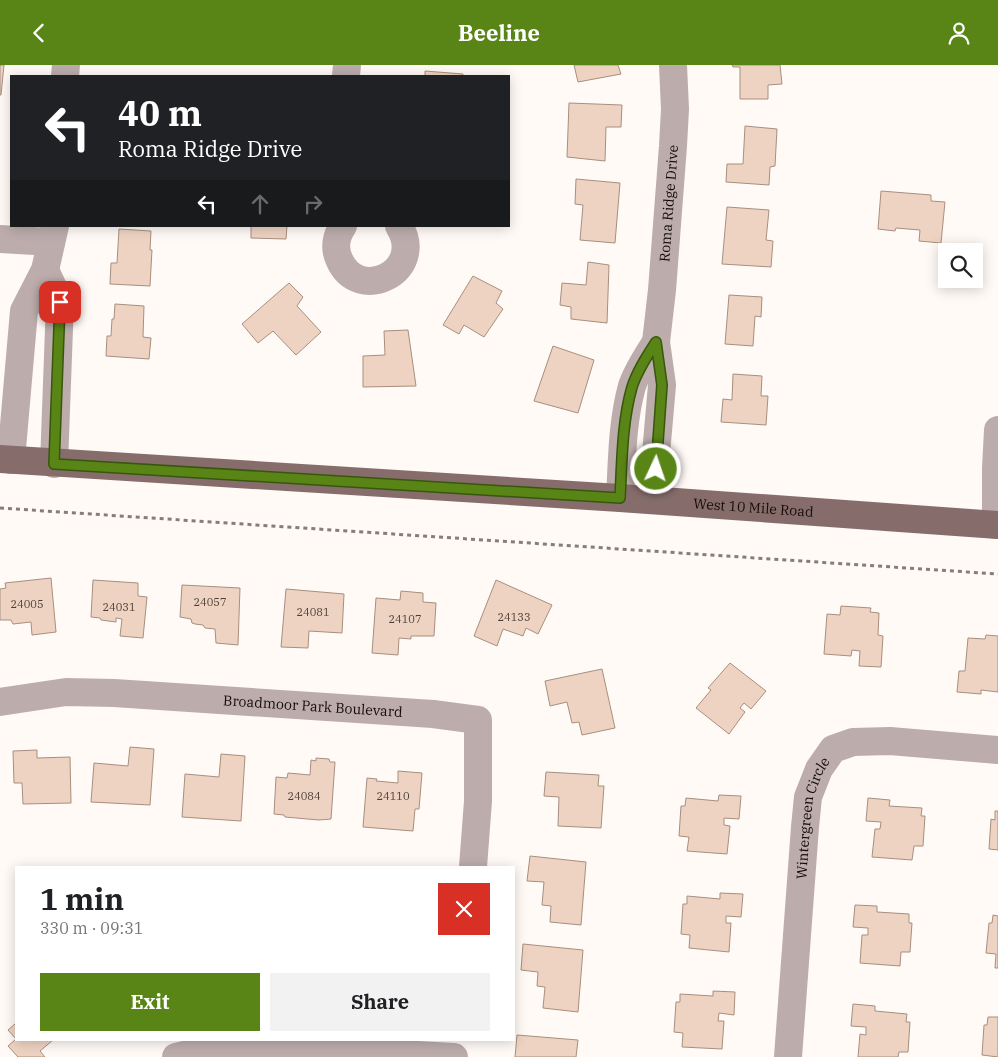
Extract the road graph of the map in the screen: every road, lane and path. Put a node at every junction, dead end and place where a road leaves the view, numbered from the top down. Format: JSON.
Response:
{"nodes":[{"id":1,"x":672,"y":65,"type":"edge"},
{"id":2,"x":342,"y":227,"type":"edge"},
{"id":3,"x":400,"y":227,"type":"edge"},
{"id":4,"x":53,"y":234,"type":"edge"},
{"id":5,"x":0,"y":239,"type":"edge"},
{"id":6,"x":46,"y":270,"type":"junction"},
{"id":7,"x":656,"y":342,"type":"junction"},
{"id":8,"x":998,"y":430,"type":"edge"},
{"id":9,"x":6,"y":460,"type":"edge"},
{"id":10,"x":54,"y":464,"type":"junction"},
{"id":11,"x":620,"y":498,"type":"junction"},
{"id":12,"x":654,"y":500,"type":"junction"},
{"id":13,"x":0,"y":507,"type":"edge"},
{"id":14,"x":997,"y":525,"type":"edge"},
{"id":15,"x":998,"y":575,"type":"edge"},
{"id":16,"x":0,"y":702,"type":"edge"},
{"id":17,"x":998,"y":750,"type":"edge"},
{"id":18,"x":473,"y":866,"type":"edge"},
{"id":19,"x":461,"y":1041,"type":"edge"},
{"id":20,"x":176,"y":1057,"type":"edge"},
{"id":21,"x":454,"y":1057,"type":"edge"},
{"id":22,"x":460,"y":1057,"type":"edge"},
{"id":23,"x":788,"y":1057,"type":"edge"}],
"edges":[{"from":1,"to":7,"type":"street","name":"Roma Ridge Drive"},
{"from":2,"to":3,"type":"street"},
{"from":4,"to":5,"type":"street"},
{"from":4,"to":6,"type":"street"},
{"from":6,"to":9,"type":"street"},
{"from":6,"to":10,"type":"street"},
{"from":7,"to":11,"type":"street","name":"Roma Ridge Drive"},
{"from":7,"to":12,"type":"street","name":"Roma Ridge Drive"},
{"from":8,"to":14,"type":"street"},
{"from":9,"to":10,"type":"main road","name":"West 10 Mile Road"},
{"from":10,"to":11,"type":"main road","name":"West 10 Mile Road"},
{"from":11,"to":12,"type":"main road","name":"West 10 Mile Road"},
{"from":12,"to":14,"type":"main road","name":"West 10 Mile Road"},
{"from":13,"to":15,"type":"path"},
{"from":16,"to":18,"type":"street","name":"Broadmoor Park Boulevard"},
{"from":17,"to":23,"type":"street","name":"Wintergreen Circle"},
{"from":19,"to":22,"type":"street"},
{"from":20,"to":21,"type":"street"}]}
